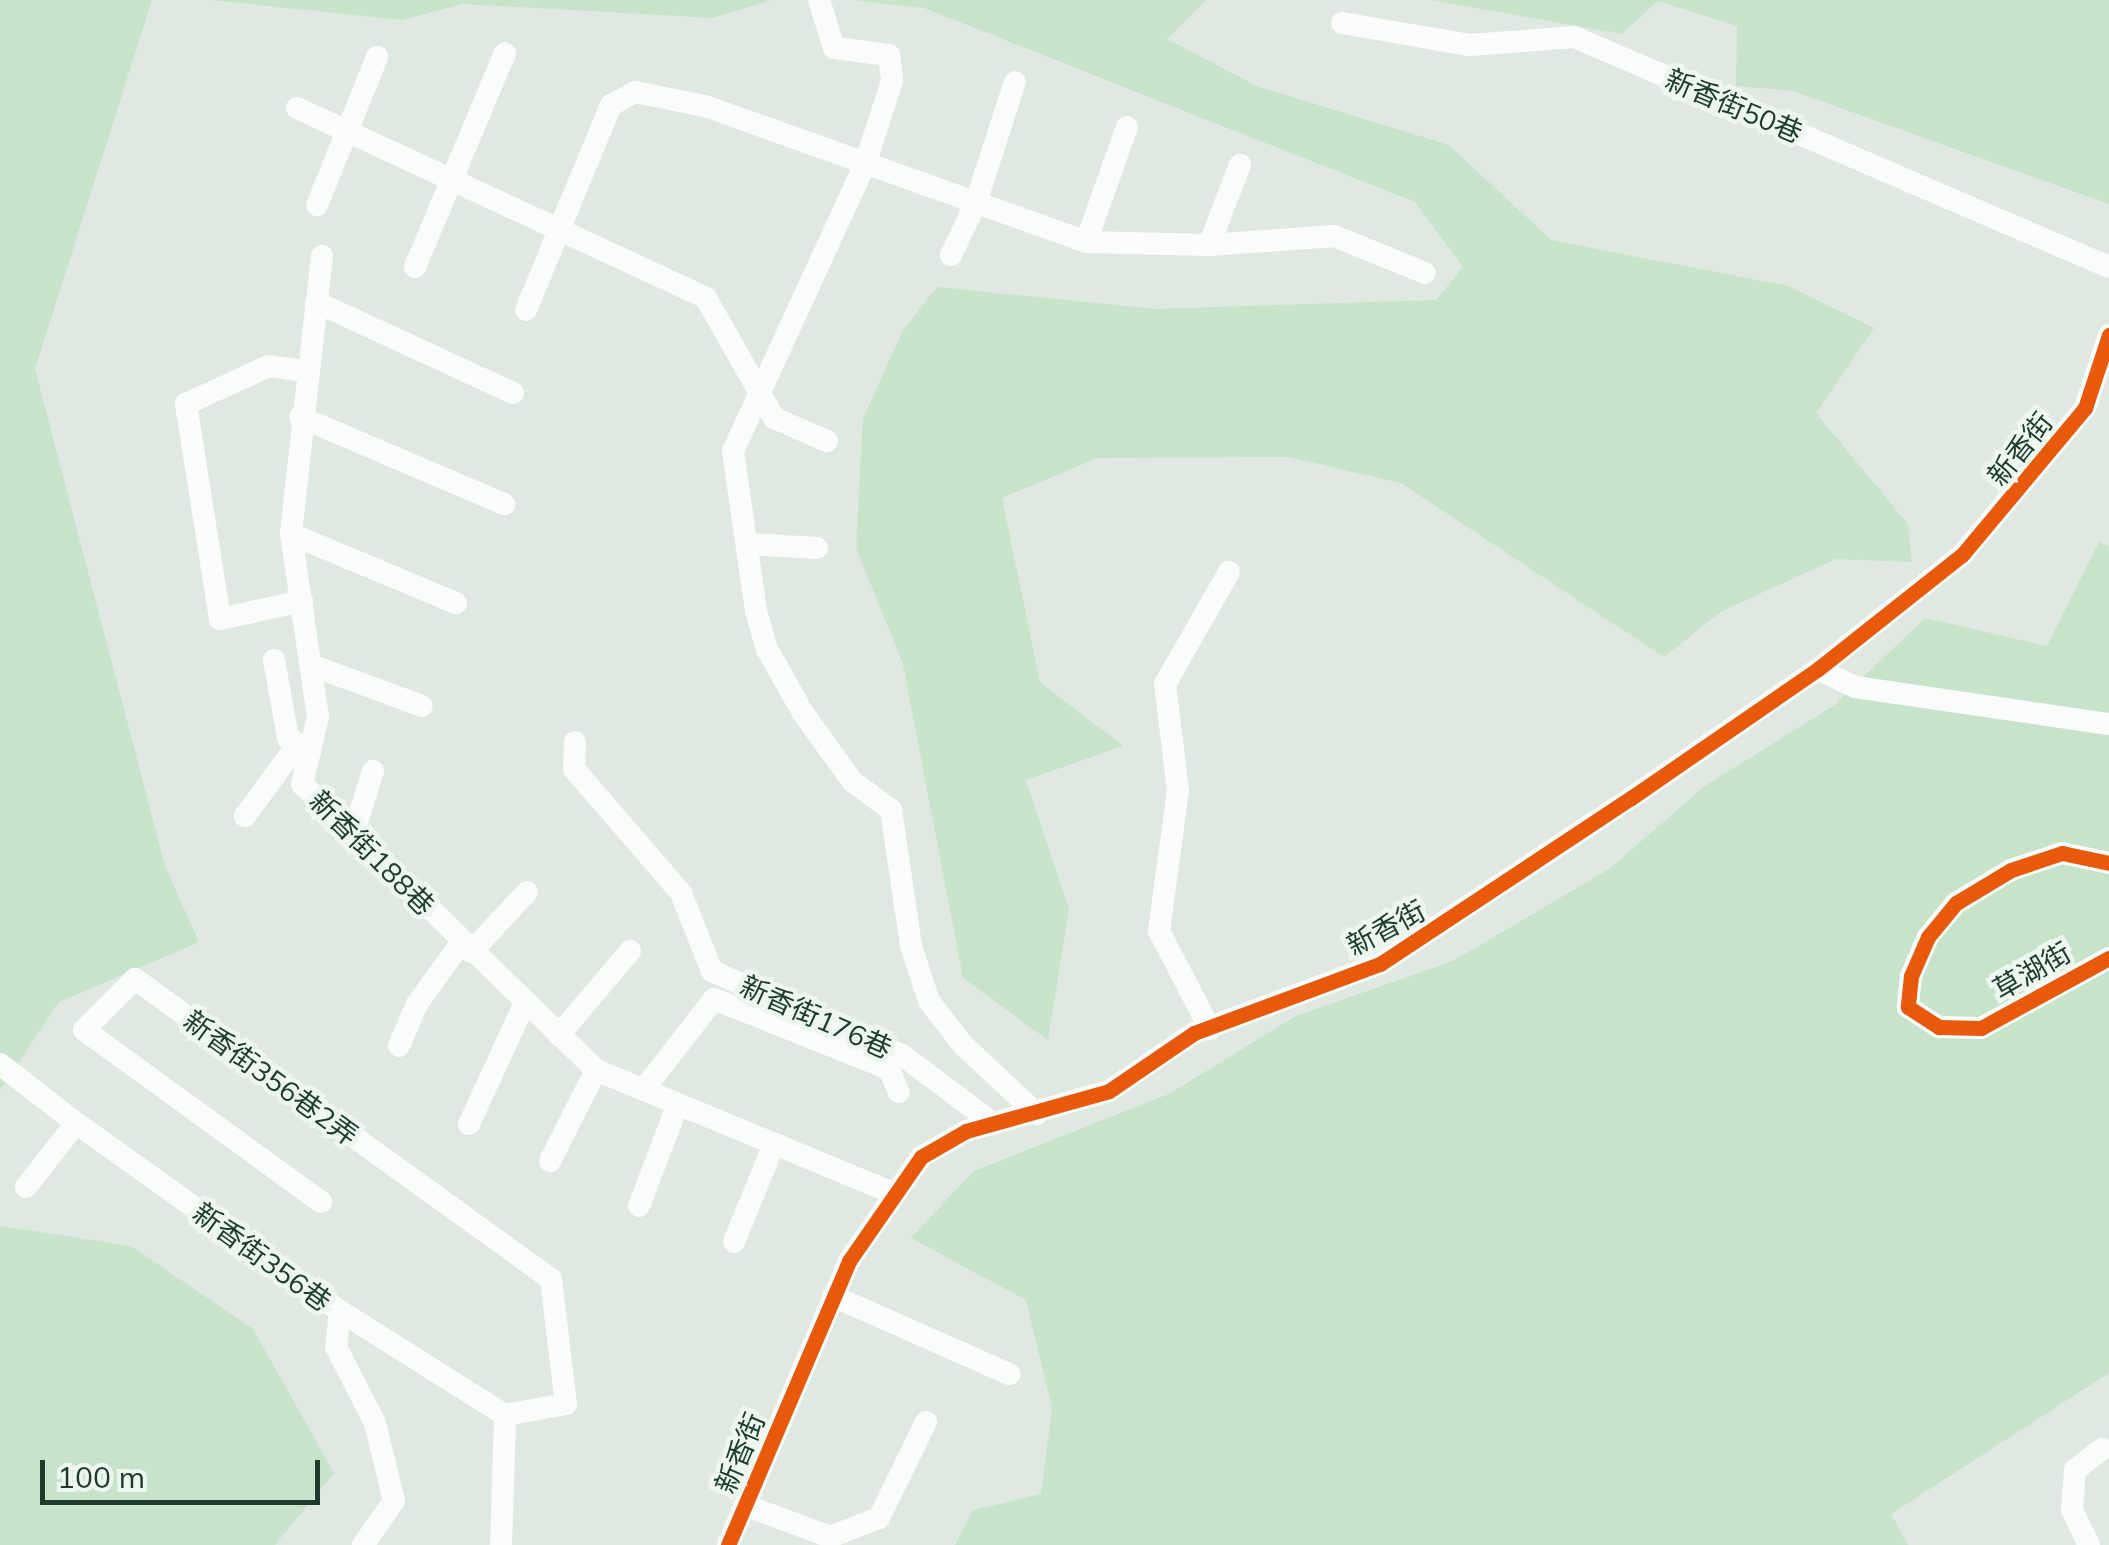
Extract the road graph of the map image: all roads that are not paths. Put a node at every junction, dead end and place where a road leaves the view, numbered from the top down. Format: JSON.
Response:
{"nodes":[{"id":1,"x":819,"y":0,"type":"edge"},
{"id":2,"x":1342,"y":23,"type":"dead end"},
{"id":3,"x":506,"y":54,"type":"dead end"},
{"id":4,"x":377,"y":57,"type":"dead end"},
{"id":5,"x":1015,"y":82,"type":"dead end"},
{"id":6,"x":298,"y":108,"type":"dead end"},
{"id":7,"x":345,"y":125,"type":"junction"},
{"id":8,"x":1127,"y":127,"type":"dead end"},
{"id":9,"x":864,"y":164,"type":"junction"},
{"id":10,"x":1240,"y":165,"type":"dead end"},
{"id":11,"x":450,"y":176,"type":"junction"},
{"id":12,"x":317,"y":205,"type":"dead end"},
{"id":13,"x":975,"y":205,"type":"junction"},
{"id":14,"x":558,"y":228,"type":"junction"},
{"id":15,"x":1086,"y":242,"type":"junction"},
{"id":16,"x":1210,"y":245,"type":"junction"},
{"id":17,"x":952,"y":255,"type":"dead end"},
{"id":18,"x":322,"y":256,"type":"dead end"},
{"id":19,"x":415,"y":267,"type":"dead end"},
{"id":20,"x":2109,"y":267,"type":"edge"},
{"id":21,"x":1425,"y":273,"type":"dead end"},
{"id":22,"x":316,"y":302,"type":"junction"},
{"id":23,"x":526,"y":310,"type":"dead end"},
{"id":24,"x":2109,"y":335,"type":"edge"},
{"id":25,"x":306,"y":371,"type":"junction"},
{"id":26,"x":513,"y":392,"type":"dead end"},
{"id":27,"x":762,"y":394,"type":"junction"},
{"id":28,"x":300,"y":418,"type":"junction"},
{"id":29,"x":827,"y":441,"type":"dead end"},
{"id":30,"x":504,"y":504,"type":"dead end"},
{"id":31,"x":291,"y":534,"type":"junction"},
{"id":32,"x":748,"y":544,"type":"junction"},
{"id":33,"x":818,"y":548,"type":"dead end"},
{"id":34,"x":1230,"y":572,"type":"dead end"},
{"id":35,"x":302,"y":601,"type":"junction"},
{"id":36,"x":456,"y":603,"type":"dead end"},
{"id":37,"x":274,"y":660,"type":"dead end"},
{"id":38,"x":312,"y":666,"type":"junction"},
{"id":39,"x":1818,"y":669,"type":"junction"},
{"id":40,"x":422,"y":706,"type":"dead end"},
{"id":41,"x":2109,"y":724,"type":"edge"},
{"id":42,"x":575,"y":742,"type":"dead end"},
{"id":43,"x":310,"y":751,"type":"junction"},
{"id":44,"x":373,"y":771,"type":"dead end"},
{"id":45,"x":245,"y":816,"type":"dead end"},
{"id":46,"x":354,"y":832,"type":"junction"},
{"id":47,"x":2109,"y":863,"type":"edge"},
{"id":48,"x":527,"y":892,"type":"dead end"},
{"id":49,"x":466,"y":948,"type":"junction"},
{"id":50,"x":630,"y":951,"type":"dead end"},
{"id":51,"x":2109,"y":958,"type":"edge"},
{"id":52,"x":525,"y":1003,"type":"junction"},
{"id":53,"x":1210,"y":1029,"type":"junction"},
{"id":54,"x":559,"y":1034,"type":"junction"},
{"id":55,"x":399,"y":1046,"type":"dead end"},
{"id":56,"x":0,"y":1064,"type":"edge"},
{"id":57,"x":596,"y":1070,"type":"junction"},
{"id":58,"x":644,"y":1089,"type":"junction"},
{"id":59,"x":898,"y":1092,"type":"dead end"},
{"id":60,"x":678,"y":1104,"type":"junction"},
{"id":61,"x":1037,"y":1114,"type":"junction"},
{"id":62,"x":76,"y":1123,"type":"junction"},
{"id":63,"x":469,"y":1124,"type":"dead end"},
{"id":64,"x":994,"y":1124,"type":"junction"},
{"id":65,"x":774,"y":1144,"type":"junction"},
{"id":66,"x":550,"y":1162,"type":"dead end"},
{"id":67,"x":26,"y":1186,"type":"dead end"},
{"id":68,"x":891,"y":1192,"type":"junction"},
{"id":69,"x":321,"y":1202,"type":"dead end"},
{"id":70,"x":640,"y":1206,"type":"dead end"},
{"id":71,"x":734,"y":1242,"type":"dead end"},
{"id":72,"x":834,"y":1296,"type":"junction"},
{"id":73,"x":340,"y":1311,"type":"junction"},
{"id":74,"x":1009,"y":1374,"type":"dead end"},
{"id":75,"x":505,"y":1415,"type":"junction"},
{"id":76,"x":926,"y":1422,"type":"dead end"},
{"id":77,"x":2102,"y":1449,"type":"dead end"},
{"id":78,"x":745,"y":1505,"type":"junction"},
{"id":79,"x":363,"y":1545,"type":"edge"},
{"id":80,"x":501,"y":1545,"type":"edge"},
{"id":81,"x":728,"y":1545,"type":"edge"},
{"id":82,"x":2089,"y":1545,"type":"edge"}],
"edges":[{"from":1,"to":9,"type":"street"},
{"from":2,"to":20,"type":"street","name":"新香街50巷"},
{"from":3,"to":11,"type":"street"},
{"from":4,"to":7,"type":"street"},
{"from":5,"to":13,"type":"street"},
{"from":6,"to":7,"type":"street"},
{"from":7,"to":11,"type":"street"},
{"from":7,"to":12,"type":"street"},
{"from":8,"to":15,"type":"street"},
{"from":9,"to":13,"type":"street"},
{"from":9,"to":14,"type":"street"},
{"from":9,"to":27,"type":"street"},
{"from":10,"to":16,"type":"street"},
{"from":11,"to":14,"type":"street"},
{"from":11,"to":19,"type":"street"},
{"from":13,"to":15,"type":"street"},
{"from":13,"to":17,"type":"street"},
{"from":14,"to":23,"type":"street"},
{"from":14,"to":27,"type":"street"},
{"from":15,"to":16,"type":"street"},
{"from":16,"to":21,"type":"street"},
{"from":18,"to":22,"type":"street","name":"新香街188巷"},
{"from":22,"to":25,"type":"street","name":"新香街188巷"},
{"from":22,"to":26,"type":"street"},
{"from":24,"to":39,"type":"street","name":"新香街"},
{"from":25,"to":28,"type":"street","name":"新香街188巷"},
{"from":25,"to":35,"type":"street"},
{"from":27,"to":29,"type":"street"},
{"from":27,"to":32,"type":"street"},
{"from":28,"to":30,"type":"street"},
{"from":28,"to":31,"type":"street","name":"新香街188巷"},
{"from":31,"to":35,"type":"street","name":"新香街188巷"},
{"from":31,"to":36,"type":"street"},
{"from":32,"to":33,"type":"street"},
{"from":32,"to":61,"type":"street"},
{"from":34,"to":53,"type":"street"},
{"from":35,"to":38,"type":"street","name":"新香街188巷"},
{"from":37,"to":43,"type":"street"},
{"from":38,"to":40,"type":"street"},
{"from":38,"to":43,"type":"street","name":"新香街188巷"},
{"from":39,"to":41,"type":"street"},
{"from":39,"to":53,"type":"street","name":"新香街"},
{"from":42,"to":64,"type":"street","name":"新香街176巷"},
{"from":43,"to":45,"type":"street"},
{"from":43,"to":46,"type":"street","name":"新香街188巷"},
{"from":44,"to":46,"type":"street"},
{"from":46,"to":49,"type":"street","name":"新香街188巷"},
{"from":47,"to":51,"type":"street","name":"草湖街"},
{"from":48,"to":49,"type":"street"},
{"from":49,"to":52,"type":"street","name":"新香街188巷"},
{"from":49,"to":55,"type":"street"},
{"from":50,"to":54,"type":"street"},
{"from":52,"to":54,"type":"street","name":"新香街188巷"},
{"from":52,"to":63,"type":"street"},
{"from":53,"to":61,"type":"street","name":"新香街"},
{"from":54,"to":57,"type":"street","name":"新香街188巷"},
{"from":56,"to":62,"type":"street","name":"新香街356巷"},
{"from":57,"to":58,"type":"street","name":"新香街188巷"},
{"from":57,"to":66,"type":"street"},
{"from":58,"to":59,"type":"street"},
{"from":58,"to":60,"type":"street","name":"新香街188巷"},
{"from":60,"to":65,"type":"street","name":"新香街188巷"},
{"from":60,"to":70,"type":"street"},
{"from":61,"to":64,"type":"street","name":"新香街"},
{"from":62,"to":67,"type":"street"},
{"from":62,"to":73,"type":"street","name":"新香街356巷"},
{"from":64,"to":68,"type":"street","name":"新香街"},
{"from":65,"to":68,"type":"street","name":"新香街188巷"},
{"from":65,"to":71,"type":"street"},
{"from":68,"to":72,"type":"street","name":"新香街"},
{"from":69,"to":75,"type":"street","name":"新香街356巷2弄"},
{"from":72,"to":74,"type":"street"},
{"from":72,"to":78,"type":"street","name":"新香街"},
{"from":73,"to":75,"type":"street"},
{"from":73,"to":79,"type":"street","name":"新香街356巷"},
{"from":75,"to":80,"type":"street"},
{"from":76,"to":78,"type":"street"},
{"from":77,"to":82,"type":"street"},
{"from":78,"to":81,"type":"street","name":"新香街"}]}
